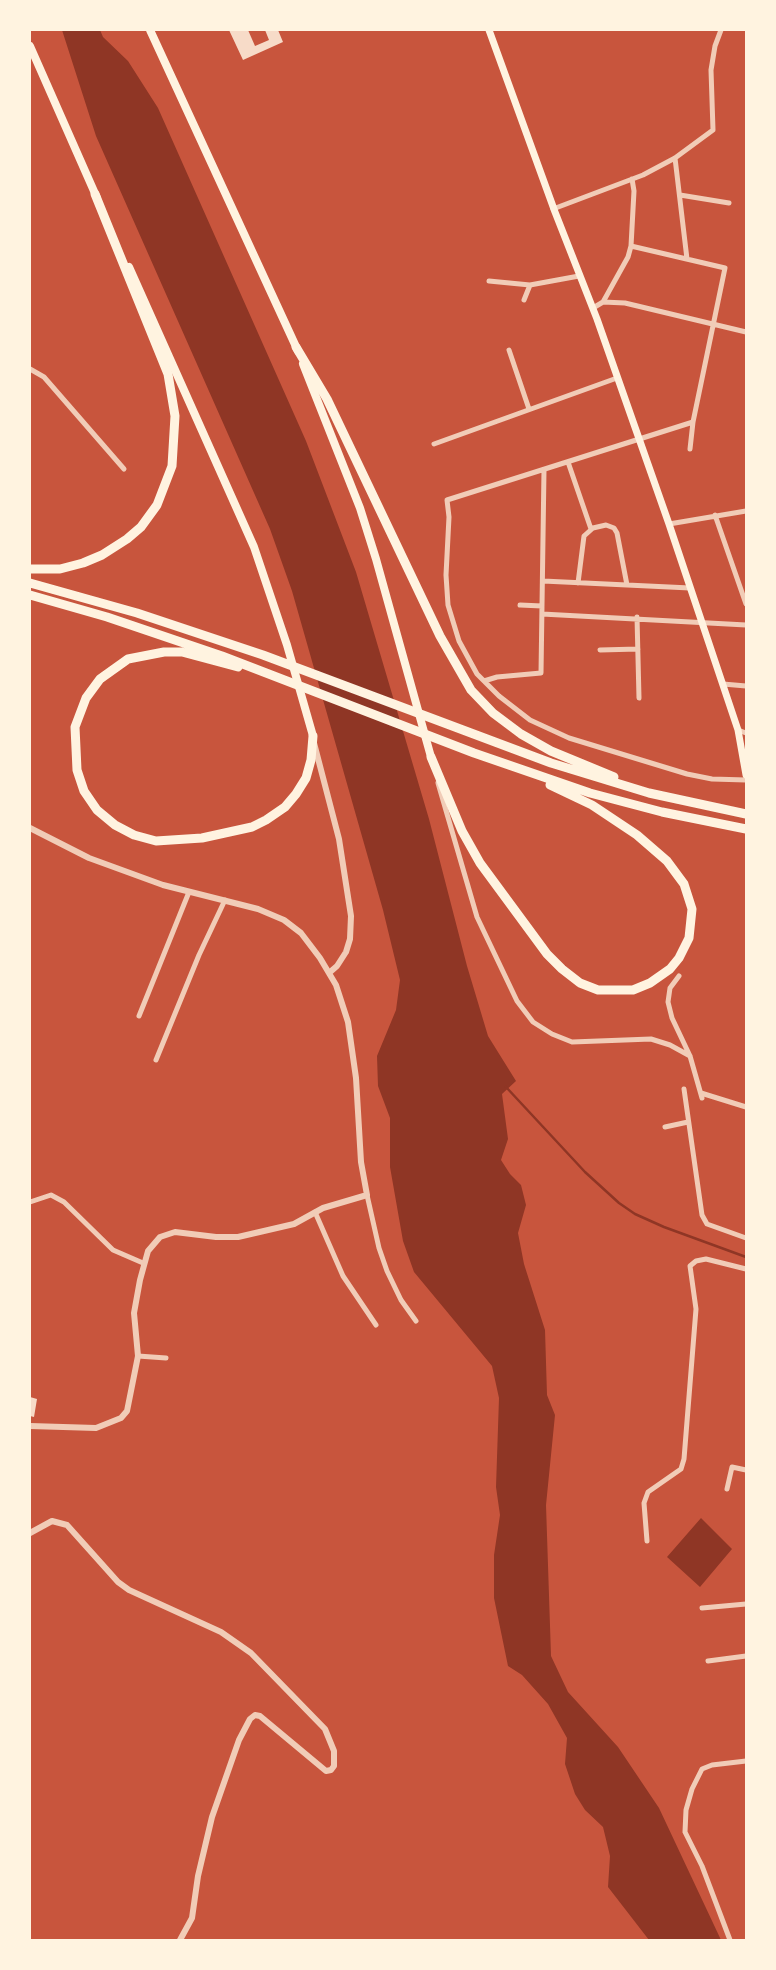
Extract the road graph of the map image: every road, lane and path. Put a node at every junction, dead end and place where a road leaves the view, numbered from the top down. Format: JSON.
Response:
{"nodes":[{"id":1,"x":150,"y":30,"type":"edge"},
{"id":2,"x":488,"y":30,"type":"edge"},
{"id":3,"x":721,"y":30,"type":"edge"},
{"id":4,"x":30,"y":46,"type":"edge"},
{"id":5,"x":675,"y":158,"type":"junction"},
{"id":6,"x":632,"y":179,"type":"junction"},
{"id":7,"x":95,"y":194,"type":"junction"},
{"id":8,"x":680,"y":196,"type":"junction"},
{"id":9,"x":730,"y":202,"type":"dead end"},
{"id":10,"x":553,"y":209,"type":"junction"},
{"id":11,"x":631,"y":246,"type":"junction"},
{"id":12,"x":687,"y":259,"type":"junction"},
{"id":13,"x":579,"y":276,"type":"junction"},
{"id":14,"x":489,"y":282,"type":"dead end"},
{"id":15,"x":530,"y":285,"type":"junction"},
{"id":16,"x":524,"y":300,"type":"dead end"},
{"id":17,"x":603,"y":302,"type":"junction"},
{"id":18,"x":593,"y":308,"type":"junction"},
{"id":19,"x":714,"y":324,"type":"junction"},
{"id":20,"x":746,"y":332,"type":"edge"},
{"id":21,"x":296,"y":347,"type":"junction"},
{"id":22,"x":509,"y":350,"type":"dead end"},
{"id":23,"x":30,"y":369,"type":"edge"},
{"id":24,"x":617,"y":378,"type":"junction"},
{"id":25,"x":528,"y":409,"type":"junction"},
{"id":26,"x":693,"y":422,"type":"junction"},
{"id":27,"x":639,"y":439,"type":"junction"},
{"id":28,"x":434,"y":444,"type":"dead end"},
{"id":29,"x":690,"y":448,"type":"dead end"},
{"id":30,"x":568,"y":462,"type":"junction"},
{"id":31,"x":124,"y":469,"type":"dead end"},
{"id":32,"x":544,"y":470,"type":"junction"},
{"id":33,"x":746,"y":511,"type":"edge"},
{"id":34,"x":714,"y":515,"type":"junction"},
{"id":35,"x":669,"y":524,"type":"junction"},
{"id":36,"x":590,"y":529,"type":"junction"},
{"id":37,"x":30,"y":569,"type":"edge"},
{"id":38,"x":543,"y":581,"type":"junction"},
{"id":39,"x":30,"y":582,"type":"edge"},
{"id":40,"x":578,"y":583,"type":"junction"},
{"id":41,"x":628,"y":586,"type":"junction"},
{"id":42,"x":690,"y":588,"type":"junction"},
{"id":43,"x":30,"y":595,"type":"edge"},
{"id":44,"x":746,"y":604,"type":"edge"},
{"id":45,"x":520,"y":605,"type":"dead end"},
{"id":46,"x":542,"y":606,"type":"junction"},
{"id":47,"x":542,"y":614,"type":"junction"},
{"id":48,"x":637,"y":617,"type":"junction"},
{"id":49,"x":702,"y":622,"type":"junction"},
{"id":50,"x":746,"y":624,"type":"edge"},
{"id":51,"x":638,"y":649,"type":"junction"},
{"id":52,"x":600,"y":650,"type":"dead end"},
{"id":53,"x":267,"y":674,"type":"junction"},
{"id":54,"x":484,"y":681,"type":"junction"},
{"id":55,"x":723,"y":684,"type":"junction"},
{"id":56,"x":746,"y":686,"type":"edge"},
{"id":57,"x":639,"y":698,"type":"dead end"},
{"id":58,"x":738,"y":730,"type":"junction"},
{"id":59,"x":746,"y":733,"type":"edge"},
{"id":60,"x":313,"y":736,"type":"junction"},
{"id":61,"x":431,"y":757,"type":"junction"},
{"id":62,"x":497,"y":762,"type":"junction"},
{"id":63,"x":746,"y":775,"type":"edge"},
{"id":64,"x":746,"y":780,"type":"edge"},
{"id":65,"x":700,"y":805,"type":"junction"},
{"id":66,"x":746,"y":814,"type":"edge"},
{"id":67,"x":30,"y":828,"type":"edge"},
{"id":68,"x":746,"y":829,"type":"edge"},
{"id":69,"x":189,"y":892,"type":"junction"},
{"id":70,"x":225,"y":900,"type":"junction"},
{"id":71,"x":329,"y":973,"type":"junction"},
{"id":72,"x":679,"y":976,"type":"dead end"},
{"id":73,"x":139,"y":1016,"type":"dead end"},
{"id":74,"x":690,"y":1056,"type":"junction"},
{"id":75,"x":156,"y":1060,"type":"dead end"},
{"id":76,"x":684,"y":1089,"type":"dead end"},
{"id":77,"x":746,"y":1107,"type":"edge"},
{"id":78,"x":688,"y":1122,"type":"junction"},
{"id":79,"x":665,"y":1127,"type":"dead end"},
{"id":80,"x":367,"y":1195,"type":"junction"},
{"id":81,"x":30,"y":1202,"type":"edge"},
{"id":82,"x":315,"y":1212,"type":"junction"},
{"id":83,"x":746,"y":1238,"type":"edge"},
{"id":84,"x":144,"y":1264,"type":"junction"},
{"id":85,"x":746,"y":1268,"type":"edge"},
{"id":86,"x":416,"y":1321,"type":"dead end"},
{"id":87,"x":376,"y":1325,"type":"dead end"},
{"id":88,"x":138,"y":1356,"type":"junction"},
{"id":89,"x":166,"y":1358,"type":"dead end"},
{"id":90,"x":30,"y":1426,"type":"edge"},
{"id":91,"x":746,"y":1470,"type":"edge"},
{"id":92,"x":727,"y":1489,"type":"dead end"},
{"id":93,"x":30,"y":1534,"type":"edge"},
{"id":94,"x":647,"y":1541,"type":"dead end"},
{"id":95,"x":746,"y":1604,"type":"edge"},
{"id":96,"x":702,"y":1608,"type":"dead end"},
{"id":97,"x":746,"y":1656,"type":"edge"},
{"id":98,"x":708,"y":1661,"type":"dead end"},
{"id":99,"x":746,"y":1761,"type":"edge"},
{"id":100,"x":180,"y":1940,"type":"edge"},
{"id":101,"x":730,"y":1940,"type":"edge"}],
"edges":[{"from":1,"to":21,"type":"main road"},
{"from":2,"to":10,"type":"main road"},
{"from":3,"to":5,"type":"street"},
{"from":4,"to":7,"type":"main road"},
{"from":5,"to":6,"type":"street"},
{"from":5,"to":8,"type":"street"},
{"from":6,"to":10,"type":"street"},
{"from":6,"to":11,"type":"street"},
{"from":7,"to":37,"type":"highway"},
{"from":7,"to":60,"type":"main road"},
{"from":8,"to":9,"type":"street"},
{"from":8,"to":12,"type":"street"},
{"from":10,"to":13,"type":"main road"},
{"from":11,"to":12,"type":"street"},
{"from":11,"to":17,"type":"street"},
{"from":12,"to":19,"type":"street"},
{"from":13,"to":15,"type":"street"},
{"from":13,"to":18,"type":"main road"},
{"from":14,"to":15,"type":"street"},
{"from":15,"to":16,"type":"street"},
{"from":17,"to":18,"type":"street"},
{"from":17,"to":19,"type":"street"},
{"from":18,"to":24,"type":"main road"},
{"from":19,"to":20,"type":"street"},
{"from":19,"to":26,"type":"street"},
{"from":21,"to":61,"type":"main road"},
{"from":21,"to":65,"type":"highway"},
{"from":22,"to":25,"type":"street"},
{"from":23,"to":31,"type":"street"},
{"from":24,"to":25,"type":"street"},
{"from":24,"to":27,"type":"main road"},
{"from":25,"to":28,"type":"street"},
{"from":26,"to":27,"type":"street"},
{"from":26,"to":29,"type":"street"},
{"from":27,"to":30,"type":"street"},
{"from":27,"to":35,"type":"main road"},
{"from":30,"to":32,"type":"street"},
{"from":30,"to":36,"type":"street"},
{"from":32,"to":38,"type":"street"},
{"from":32,"to":54,"type":"street"},
{"from":33,"to":34,"type":"street"},
{"from":34,"to":35,"type":"street"},
{"from":34,"to":44,"type":"street"},
{"from":35,"to":42,"type":"main road"},
{"from":36,"to":40,"type":"street"},
{"from":36,"to":41,"type":"street"},
{"from":38,"to":40,"type":"street"},
{"from":38,"to":46,"type":"street"},
{"from":39,"to":65,"type":"highway"},
{"from":40,"to":41,"type":"street"},
{"from":41,"to":42,"type":"street"},
{"from":42,"to":49,"type":"main road"},
{"from":43,"to":53,"type":"highway"},
{"from":45,"to":46,"type":"street"},
{"from":46,"to":47,"type":"street"},
{"from":47,"to":48,"type":"street"},
{"from":47,"to":54,"type":"street"},
{"from":48,"to":49,"type":"street"},
{"from":48,"to":51,"type":"street"},
{"from":49,"to":50,"type":"street"},
{"from":49,"to":55,"type":"main road"},
{"from":51,"to":52,"type":"street"},
{"from":51,"to":57,"type":"street"},
{"from":53,"to":60,"type":"highway"},
{"from":53,"to":62,"type":"highway"},
{"from":54,"to":64,"type":"street"},
{"from":55,"to":56,"type":"street"},
{"from":55,"to":58,"type":"main road"},
{"from":58,"to":59,"type":"street"},
{"from":58,"to":63,"type":"main road"},
{"from":60,"to":71,"type":"street"},
{"from":61,"to":62,"type":"highway"},
{"from":61,"to":74,"type":"street"},
{"from":62,"to":68,"type":"highway"},
{"from":65,"to":66,"type":"highway"},
{"from":67,"to":69,"type":"street"},
{"from":69,"to":70,"type":"street"},
{"from":69,"to":73,"type":"street"},
{"from":70,"to":71,"type":"street"},
{"from":70,"to":75,"type":"street"},
{"from":71,"to":80,"type":"street"},
{"from":72,"to":74,"type":"street"},
{"from":74,"to":77,"type":"street"},
{"from":76,"to":78,"type":"street"},
{"from":78,"to":79,"type":"street"},
{"from":78,"to":83,"type":"street"},
{"from":80,"to":82,"type":"street"},
{"from":80,"to":86,"type":"street"},
{"from":81,"to":84,"type":"street"},
{"from":82,"to":84,"type":"street"},
{"from":82,"to":87,"type":"street"},
{"from":84,"to":88,"type":"street"},
{"from":85,"to":94,"type":"street"},
{"from":88,"to":89,"type":"street"},
{"from":88,"to":90,"type":"street"},
{"from":91,"to":92,"type":"street"},
{"from":93,"to":100,"type":"street"},
{"from":95,"to":96,"type":"street"},
{"from":97,"to":98,"type":"street"},
{"from":99,"to":101,"type":"street"}]}
